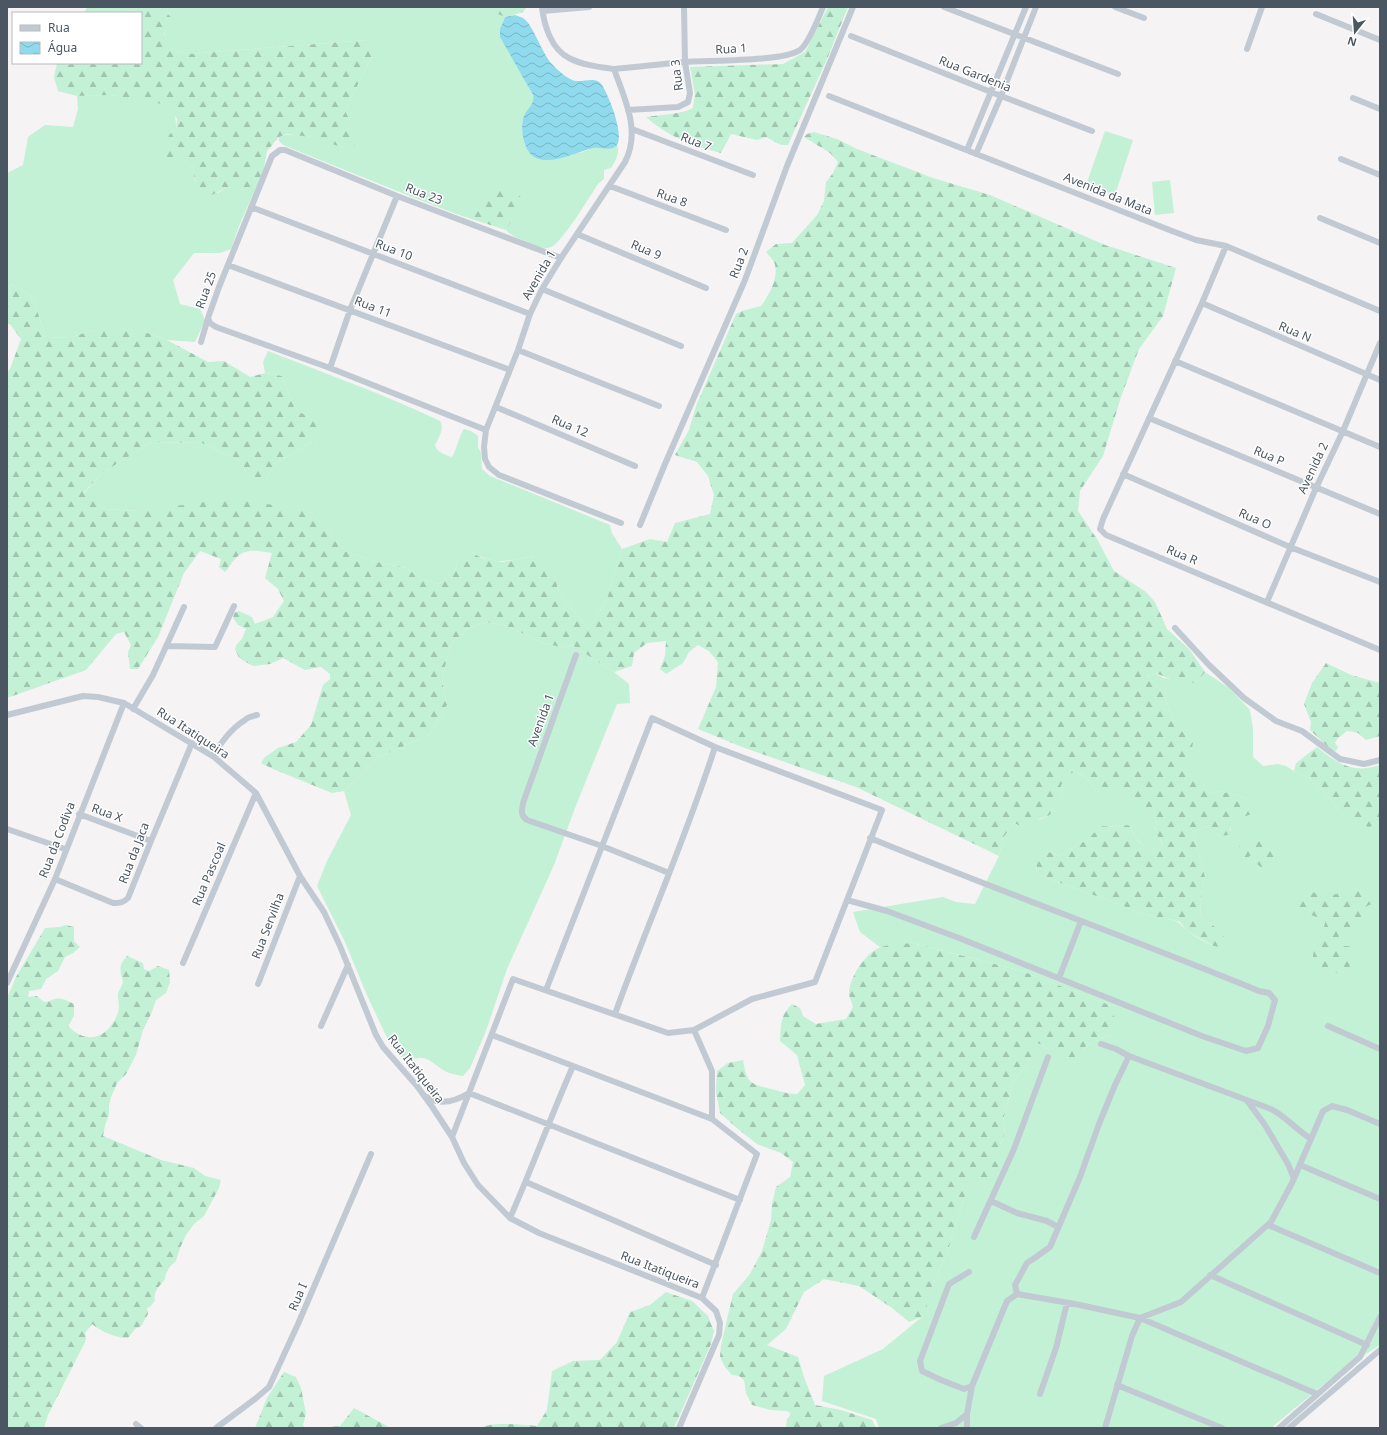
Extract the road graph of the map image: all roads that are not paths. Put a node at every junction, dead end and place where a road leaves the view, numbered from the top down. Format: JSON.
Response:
{"nodes":[{"id":1,"x":589,"y":7,"type":"edge"},
{"id":2,"x":684,"y":7,"type":"edge"},
{"id":3,"x":823,"y":7,"type":"edge"},
{"id":4,"x":853,"y":7,"type":"edge"},
{"id":5,"x":944,"y":7,"type":"edge"},
{"id":6,"x":1026,"y":7,"type":"edge"},
{"id":7,"x":1036,"y":7,"type":"edge"},
{"id":8,"x":1115,"y":7,"type":"edge"},
{"id":9,"x":1262,"y":7,"type":"edge"},
{"id":10,"x":542,"y":9,"type":"edge"},
{"id":11,"x":1316,"y":14,"type":"dead end"},
{"id":12,"x":1144,"y":18,"type":"dead end"},
{"id":13,"x":1015,"y":35,"type":"junction"},
{"id":14,"x":851,"y":36,"type":"dead end"},
{"id":15,"x":1023,"y":38,"type":"junction"},
{"id":16,"x":1380,"y":40,"type":"edge"},
{"id":17,"x":1247,"y":49,"type":"dead end"},
{"id":18,"x":685,"y":62,"type":"junction"},
{"id":19,"x":614,"y":69,"type":"junction"},
{"id":20,"x":1118,"y":74,"type":"dead end"},
{"id":21,"x":991,"y":92,"type":"junction"},
{"id":22,"x":829,"y":96,"type":"dead end"},
{"id":23,"x":1001,"y":96,"type":"junction"},
{"id":24,"x":1353,"y":98,"type":"dead end"},
{"id":25,"x":1380,"y":109,"type":"edge"},
{"id":26,"x":628,"y":110,"type":"junction"},
{"id":27,"x":632,"y":129,"type":"junction"},
{"id":28,"x":1092,"y":131,"type":"dead end"},
{"id":29,"x":280,"y":150,"type":"joint"},
{"id":30,"x":967,"y":150,"type":"junction"},
{"id":31,"x":976,"y":154,"type":"junction"},
{"id":32,"x":1341,"y":159,"type":"dead end"},
{"id":33,"x":753,"y":175,"type":"dead end"},
{"id":34,"x":1380,"y":175,"type":"edge"},
{"id":35,"x":610,"y":186,"type":"junction"},
{"id":36,"x":397,"y":196,"type":"junction"},
{"id":37,"x":251,"y":207,"type":"junction"},
{"id":38,"x":1320,"y":218,"type":"dead end"},
{"id":39,"x":726,"y":230,"type":"dead end"},
{"id":40,"x":577,"y":234,"type":"junction"},
{"id":41,"x":1380,"y":243,"type":"edge"},
{"id":42,"x":1226,"y":246,"type":"junction"},
{"id":43,"x":373,"y":254,"type":"junction"},
{"id":44,"x":561,"y":258,"type":"junction"},
{"id":45,"x":228,"y":264,"type":"junction"},
{"id":46,"x":706,"y":288,"type":"dead end"},
{"id":47,"x":542,"y":289,"type":"junction"},
{"id":48,"x":1202,"y":303,"type":"junction"},
{"id":49,"x":350,"y":310,"type":"junction"},
{"id":50,"x":1380,"y":310,"type":"edge"},
{"id":51,"x":530,"y":314,"type":"junction"},
{"id":52,"x":208,"y":318,"type":"junction"},
{"id":53,"x":201,"y":342,"type":"dead end"},
{"id":54,"x":1380,"y":343,"type":"edge"},
{"id":55,"x":681,"y":346,"type":"dead end"},
{"id":56,"x":518,"y":350,"type":"junction"},
{"id":57,"x":1174,"y":361,"type":"junction"},
{"id":58,"x":330,"y":368,"type":"junction"},
{"id":59,"x":510,"y":370,"type":"junction"},
{"id":60,"x":1367,"y":375,"type":"junction"},
{"id":61,"x":1380,"y":380,"type":"edge"},
{"id":62,"x":659,"y":406,"type":"dead end"},
{"id":63,"x":496,"y":407,"type":"junction"},
{"id":64,"x":1149,"y":418,"type":"junction"},
{"id":65,"x":486,"y":430,"type":"junction"},
{"id":66,"x":1343,"y":432,"type":"junction"},
{"id":67,"x":1380,"y":447,"type":"edge"},
{"id":68,"x":635,"y":466,"type":"dead end"},
{"id":69,"x":1123,"y":474,"type":"junction"},
{"id":70,"x":1316,"y":488,"type":"junction"},
{"id":71,"x":1380,"y":514,"type":"edge"},
{"id":72,"x":621,"y":523,"type":"dead end"},
{"id":73,"x":640,"y":524,"type":"dead end"},
{"id":74,"x":1290,"y":546,"type":"junction"},
{"id":75,"x":1380,"y":582,"type":"edge"},
{"id":76,"x":1267,"y":602,"type":"junction"},
{"id":77,"x":234,"y":606,"type":"dead end"},
{"id":78,"x":184,"y":607,"type":"dead end"},
{"id":79,"x":1175,"y":628,"type":"dead end"},
{"id":80,"x":166,"y":646,"type":"junction"},
{"id":81,"x":1380,"y":650,"type":"edge"},
{"id":82,"x":576,"y":655,"type":"dead end"},
{"id":83,"x":124,"y":704,"type":"junction"},
{"id":84,"x":133,"y":709,"type":"junction"},
{"id":85,"x":7,"y":715,"type":"edge"},
{"id":86,"x":257,"y":715,"type":"dead end"},
{"id":87,"x":192,"y":743,"type":"junction"},
{"id":88,"x":716,"y":747,"type":"junction"},
{"id":89,"x":213,"y":756,"type":"junction"},
{"id":90,"x":1380,"y":760,"type":"edge"},
{"id":91,"x":256,"y":793,"type":"junction"},
{"id":92,"x":79,"y":814,"type":"junction"},
{"id":93,"x":7,"y":829,"type":"edge"},
{"id":94,"x":870,"y":838,"type":"junction"},
{"id":95,"x":150,"y":841,"type":"junction"},
{"id":96,"x":602,"y":846,"type":"junction"},
{"id":97,"x":65,"y":849,"type":"junction"},
{"id":98,"x":669,"y":873,"type":"junction"},
{"id":99,"x":300,"y":876,"type":"junction"},
{"id":100,"x":55,"y":879,"type":"junction"},
{"id":101,"x":848,"y":900,"type":"junction"},
{"id":102,"x":1081,"y":921,"type":"junction"},
{"id":103,"x":183,"y":963,"type":"dead end"},
{"id":104,"x":348,"y":965,"type":"junction"},
{"id":105,"x":1059,"y":978,"type":"junction"},
{"id":106,"x":7,"y":983,"type":"edge"},
{"id":107,"x":258,"y":984,"type":"dead end"},
{"id":108,"x":546,"y":990,"type":"junction"},
{"id":109,"x":615,"y":1014,"type":"junction"},
{"id":110,"x":322,"y":1026,"type":"dead end"},
{"id":111,"x":1328,"y":1026,"type":"dead end"},
{"id":112,"x":694,"y":1030,"type":"junction"},
{"id":113,"x":492,"y":1034,"type":"junction"},
{"id":114,"x":1101,"y":1044,"type":"dead end"},
{"id":115,"x":1380,"y":1049,"type":"edge"},
{"id":116,"x":1129,"y":1056,"type":"junction"},
{"id":117,"x":1048,"y":1057,"type":"dead end"},
{"id":118,"x":573,"y":1066,"type":"junction"},
{"id":119,"x":417,"y":1086,"type":"junction"},
{"id":120,"x":469,"y":1094,"type":"junction"},
{"id":121,"x":1247,"y":1100,"type":"junction"},
{"id":122,"x":712,"y":1119,"type":"junction"},
{"id":123,"x":548,"y":1124,"type":"junction"},
{"id":124,"x":1380,"y":1124,"type":"edge"},
{"id":125,"x":452,"y":1137,"type":"junction"},
{"id":126,"x":1311,"y":1139,"type":"junction"},
{"id":127,"x":371,"y":1154,"type":"dead end"},
{"id":128,"x":1300,"y":1165,"type":"junction"},
{"id":129,"x":1294,"y":1179,"type":"junction"},
{"id":130,"x":526,"y":1182,"type":"junction"},
{"id":131,"x":740,"y":1200,"type":"junction"},
{"id":132,"x":1380,"y":1200,"type":"edge"},
{"id":133,"x":991,"y":1201,"type":"junction"},
{"id":134,"x":510,"y":1218,"type":"junction"},
{"id":135,"x":1268,"y":1225,"type":"junction"},
{"id":136,"x":1058,"y":1227,"type":"junction"},
{"id":137,"x":974,"y":1237,"type":"dead end"},
{"id":138,"x":716,"y":1265,"type":"junction"},
{"id":139,"x":969,"y":1272,"type":"dead end"},
{"id":140,"x":1380,"y":1273,"type":"edge"},
{"id":141,"x":1210,"y":1275,"type":"junction"},
{"id":142,"x":1017,"y":1294,"type":"junction"},
{"id":143,"x":702,"y":1298,"type":"junction"},
{"id":144,"x":1067,"y":1303,"type":"junction"},
{"id":145,"x":1380,"y":1317,"type":"edge"},
{"id":146,"x":1140,"y":1318,"type":"junction"},
{"id":147,"x":1367,"y":1345,"type":"junction"},
{"id":148,"x":1380,"y":1350,"type":"edge"},
{"id":149,"x":1117,"y":1385,"type":"junction"},
{"id":150,"x":972,"y":1386,"type":"junction"},
{"id":151,"x":1040,"y":1394,"type":"dead end"},
{"id":152,"x":1318,"y":1394,"type":"junction"},
{"id":153,"x":966,"y":1414,"type":"junction"},
{"id":154,"x":1106,"y":1427,"type":"edge"},
{"id":155,"x":216,"y":1428,"type":"edge"},
{"id":156,"x":679,"y":1428,"type":"edge"},
{"id":157,"x":941,"y":1428,"type":"edge"},
{"id":158,"x":967,"y":1428,"type":"edge"},
{"id":159,"x":1222,"y":1428,"type":"edge"},
{"id":160,"x":1279,"y":1428,"type":"edge"},
{"id":161,"x":1289,"y":1428,"type":"edge"}],
"edges":[{"from":1,"to":10,"type":"street"},
{"from":2,"to":18,"type":"street","name":"Rua 3"},
{"from":3,"to":18,"type":"street","name":"Rua 1"},
{"from":4,"to":73,"type":"street","name":"Rua 2"},
{"from":5,"to":13,"type":"street"},
{"from":6,"to":13,"type":"street"},
{"from":7,"to":15,"type":"street"},
{"from":8,"to":12,"type":"street"},
{"from":9,"to":17,"type":"street"},
{"from":10,"to":19,"type":"street"},
{"from":11,"to":16,"type":"street"},
{"from":13,"to":15,"type":"street"},
{"from":13,"to":21,"type":"street"},
{"from":14,"to":21,"type":"street","name":"Rua Gardenia"},
{"from":15,"to":20,"type":"street"},
{"from":15,"to":23,"type":"street"},
{"from":18,"to":19,"type":"street","name":"Rua 1"},
{"from":18,"to":26,"type":"street","name":"Rua 3"},
{"from":19,"to":26,"type":"street","name":"Avenida 1"},
{"from":21,"to":23,"type":"street","name":"Rua Gardenia"},
{"from":21,"to":30,"type":"street"},
{"from":22,"to":30,"type":"street","name":"Avenida da Mata"},
{"from":23,"to":28,"type":"street","name":"Rua Gardenia"},
{"from":23,"to":31,"type":"street"},
{"from":24,"to":25,"type":"street"},
{"from":26,"to":27,"type":"street","name":"Avenida 1"},
{"from":27,"to":33,"type":"street","name":"Rua 7"},
{"from":27,"to":35,"type":"street","name":"Avenida 1"},
{"from":29,"to":36,"type":"street","name":"Rua 23"},
{"from":29,"to":37,"type":"street","name":"Rua 25"},
{"from":30,"to":31,"type":"street","name":"Avenida da Mata"},
{"from":31,"to":42,"type":"street","name":"Avenida da Mata"},
{"from":32,"to":34,"type":"street"},
{"from":35,"to":39,"type":"street","name":"Rua 8"},
{"from":35,"to":40,"type":"street","name":"Avenida 1"},
{"from":36,"to":43,"type":"street"},
{"from":36,"to":44,"type":"street","name":"Rua 23"},
{"from":37,"to":43,"type":"street","name":"Rua 10"},
{"from":37,"to":45,"type":"street","name":"Rua 25"},
{"from":38,"to":41,"type":"street"},
{"from":40,"to":44,"type":"street","name":"Avenida 1"},
{"from":40,"to":46,"type":"street","name":"Rua 9"},
{"from":42,"to":48,"type":"street"},
{"from":42,"to":50,"type":"street","name":"Avenida da Mata"},
{"from":43,"to":49,"type":"street"},
{"from":43,"to":51,"type":"street","name":"Rua 10"},
{"from":44,"to":47,"type":"street","name":"Avenida 1"},
{"from":45,"to":49,"type":"street","name":"Rua 11"},
{"from":45,"to":52,"type":"street","name":"Rua 25"},
{"from":47,"to":51,"type":"street","name":"Avenida 1"},
{"from":47,"to":55,"type":"street"},
{"from":48,"to":57,"type":"street"},
{"from":48,"to":60,"type":"street","name":"Rua N"},
{"from":49,"to":58,"type":"street"},
{"from":49,"to":59,"type":"street","name":"Rua 11"},
{"from":51,"to":56,"type":"street","name":"Avenida 1"},
{"from":52,"to":53,"type":"street"},
{"from":52,"to":58,"type":"street","name":"Rua 25"},
{"from":54,"to":60,"type":"street","name":"Avenida 2"},
{"from":56,"to":59,"type":"street","name":"Avenida 1"},
{"from":56,"to":62,"type":"street"},
{"from":57,"to":64,"type":"street"},
{"from":57,"to":66,"type":"street"},
{"from":58,"to":65,"type":"street","name":"Rua 25"},
{"from":59,"to":63,"type":"street","name":"Avenida 1"},
{"from":60,"to":61,"type":"street","name":"Rua N"},
{"from":60,"to":66,"type":"street","name":"Avenida 2"},
{"from":63,"to":65,"type":"street","name":"Avenida 1"},
{"from":63,"to":68,"type":"street","name":"Rua 12"},
{"from":64,"to":69,"type":"street"},
{"from":64,"to":70,"type":"street","name":"Rua P"},
{"from":65,"to":72,"type":"street","name":"Avenida 1"},
{"from":66,"to":67,"type":"street"},
{"from":66,"to":70,"type":"street","name":"Avenida 2"},
{"from":69,"to":74,"type":"street","name":"Rua O"},
{"from":69,"to":76,"type":"street","name":"Rua R"},
{"from":70,"to":71,"type":"street","name":"Rua P"},
{"from":70,"to":74,"type":"street","name":"Avenida 2"},
{"from":74,"to":75,"type":"street","name":"Rua O"},
{"from":74,"to":76,"type":"street","name":"Avenida 2"},
{"from":76,"to":81,"type":"street"},
{"from":77,"to":80,"type":"street"},
{"from":78,"to":80,"type":"street"},
{"from":79,"to":90,"type":"street"},
{"from":80,"to":84,"type":"street"},
{"from":82,"to":96,"type":"street","name":"Avenida 1"},
{"from":83,"to":84,"type":"street","name":"Rua Itatiqueira"},
{"from":83,"to":85,"type":"street","name":"Rua Itatiqueira"},
{"from":83,"to":92,"type":"street","name":"Rua da Codiva"},
{"from":84,"to":87,"type":"street","name":"Rua Itatiqueira"},
{"from":86,"to":89,"type":"street"},
{"from":87,"to":89,"type":"street","name":"Rua Itatiqueira"},
{"from":87,"to":95,"type":"street","name":"Rua da Jaca"},
{"from":88,"to":94,"type":"street"},
{"from":88,"to":96,"type":"street"},
{"from":88,"to":98,"type":"street"},
{"from":89,"to":91,"type":"street","name":"Rua Itatiqueira"},
{"from":91,"to":99,"type":"street","name":"Rua Itatiqueira"},
{"from":91,"to":103,"type":"street","name":"Rua Pascoal"},
{"from":92,"to":95,"type":"street","name":"Rua X"},
{"from":92,"to":97,"type":"street","name":"Rua da Codiva"},
{"from":93,"to":97,"type":"street"},
{"from":94,"to":101,"type":"street"},
{"from":94,"to":102,"type":"street"},
{"from":95,"to":100,"type":"street","name":"Rua da Jaca"},
{"from":96,"to":98,"type":"street"},
{"from":96,"to":108,"type":"street"},
{"from":97,"to":100,"type":"street","name":"Rua da Codiva"},
{"from":98,"to":109,"type":"street"},
{"from":99,"to":104,"type":"street","name":"Rua Itatiqueira"},
{"from":99,"to":107,"type":"street","name":"Rua Servilha"},
{"from":100,"to":106,"type":"street","name":"Rua da Codiva"},
{"from":101,"to":105,"type":"street"},
{"from":101,"to":112,"type":"street"},
{"from":102,"to":105,"type":"street"},
{"from":102,"to":105,"type":"street"},
{"from":104,"to":110,"type":"street"},
{"from":104,"to":119,"type":"street","name":"Rua Itatiqueira"},
{"from":108,"to":109,"type":"street"},
{"from":108,"to":113,"type":"street"},
{"from":109,"to":112,"type":"street"},
{"from":111,"to":115,"type":"street"},
{"from":112,"to":122,"type":"street"},
{"from":113,"to":118,"type":"street"},
{"from":113,"to":120,"type":"street"},
{"from":114,"to":116,"type":"street"},
{"from":116,"to":121,"type":"street"},
{"from":116,"to":136,"type":"street"},
{"from":117,"to":133,"type":"street"},
{"from":118,"to":122,"type":"street"},
{"from":118,"to":123,"type":"street"},
{"from":119,"to":120,"type":"street"},
{"from":119,"to":125,"type":"street","name":"Rua Itatiqueira"},
{"from":120,"to":123,"type":"street"},
{"from":120,"to":125,"type":"street"},
{"from":121,"to":126,"type":"street"},
{"from":121,"to":129,"type":"street"},
{"from":122,"to":131,"type":"street"},
{"from":123,"to":130,"type":"street"},
{"from":123,"to":131,"type":"street"},
{"from":124,"to":126,"type":"street"},
{"from":125,"to":134,"type":"street","name":"Rua Itatiqueira"},
{"from":126,"to":128,"type":"street"},
{"from":127,"to":155,"type":"street","name":"Rua I"},
{"from":128,"to":129,"type":"street"},
{"from":128,"to":132,"type":"street"},
{"from":129,"to":135,"type":"street"},
{"from":130,"to":134,"type":"street"},
{"from":130,"to":138,"type":"street"},
{"from":131,"to":138,"type":"street"},
{"from":133,"to":136,"type":"street"},
{"from":133,"to":137,"type":"street"},
{"from":134,"to":143,"type":"street","name":"Rua Itatiqueira"},
{"from":135,"to":140,"type":"street"},
{"from":135,"to":141,"type":"street"},
{"from":136,"to":142,"type":"street"},
{"from":138,"to":143,"type":"street"},
{"from":139,"to":150,"type":"street"},
{"from":141,"to":146,"type":"street"},
{"from":141,"to":147,"type":"street"},
{"from":142,"to":144,"type":"street"},
{"from":142,"to":150,"type":"street"},
{"from":143,"to":156,"type":"street","name":"Rua Itatiqueira"},
{"from":144,"to":146,"type":"street"},
{"from":144,"to":151,"type":"street"},
{"from":145,"to":147,"type":"street"},
{"from":146,"to":149,"type":"street"},
{"from":146,"to":152,"type":"street"},
{"from":147,"to":152,"type":"street"},
{"from":148,"to":161,"type":"street"},
{"from":149,"to":154,"type":"street"},
{"from":149,"to":159,"type":"street"},
{"from":150,"to":153,"type":"street"},
{"from":152,"to":160,"type":"street"},
{"from":153,"to":157,"type":"street"},
{"from":153,"to":158,"type":"street"}]}
